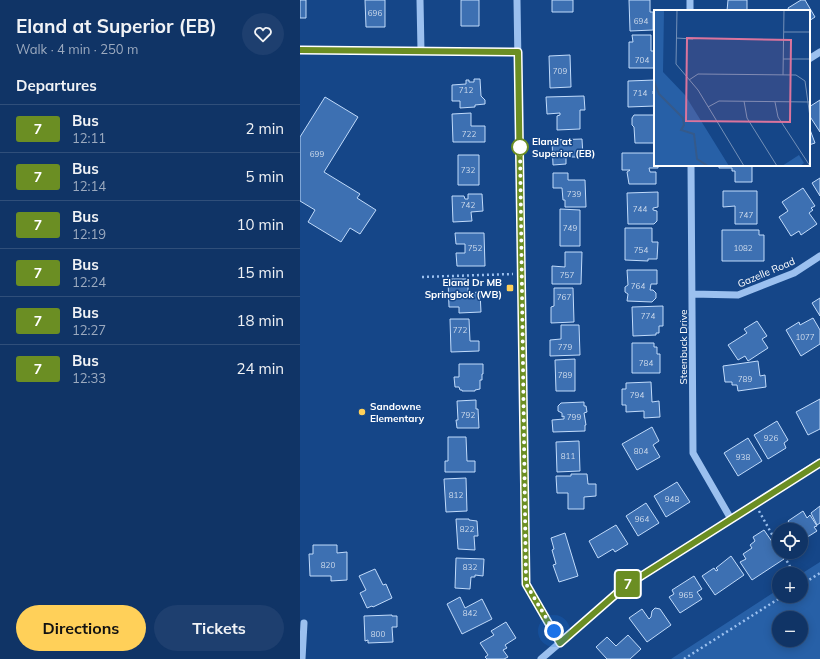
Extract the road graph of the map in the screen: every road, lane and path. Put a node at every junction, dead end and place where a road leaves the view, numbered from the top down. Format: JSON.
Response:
{"nodes":[{"id":1,"x":420,"y":0,"type":"edge"},
{"id":2,"x":517,"y":0,"type":"edge"},
{"id":3,"x":300,"y":50,"type":"edge"},
{"id":4,"x":421,"y":51,"type":"junction"},
{"id":5,"x":518,"y":52,"type":"junction"},
{"id":6,"x":820,"y":52,"type":"edge"},
{"id":7,"x":810,"y":58,"type":"edge"},
{"id":8,"x":691,"y":166,"type":"edge"},
{"id":9,"x":820,"y":256,"type":"edge"},
{"id":10,"x":522,"y":274,"type":"junction"},
{"id":11,"x":422,"y":277,"type":"dead end"},
{"id":12,"x":692,"y":294,"type":"junction"},
{"id":13,"x":820,"y":462,"type":"edge"},
{"id":14,"x":755,"y":504,"type":"junction"},
{"id":15,"x":731,"y":519,"type":"junction"},
{"id":16,"x":772,"y":534,"type":"edge"},
{"id":17,"x":820,"y":573,"type":"edge"},
{"id":18,"x":808,"y":581,"type":"edge"},
{"id":19,"x":772,"y":603,"type":"edge"},
{"id":20,"x":304,"y":623,"type":"dead end"},
{"id":21,"x":560,"y":643,"type":"junction"},
{"id":22,"x":302,"y":659,"type":"edge"},
{"id":23,"x":542,"y":659,"type":"edge"},
{"id":24,"x":684,"y":659,"type":"edge"}],
"edges":[{"from":1,"to":4,"type":"street"},
{"from":2,"to":5,"type":"street"},
{"from":3,"to":4,"type":"street"},
{"from":4,"to":5,"type":"street"},
{"from":5,"to":10,"type":"street"},
{"from":6,"to":7,"type":"street"},
{"from":8,"to":12,"type":"street","name":"Steenbuck Drive"},
{"from":9,"to":12,"type":"street","name":"Gazelle Road"},
{"from":10,"to":11,"type":"path"},
{"from":10,"to":21,"type":"street"},
{"from":12,"to":15,"type":"street","name":"Steenbuck Drive"},
{"from":13,"to":14,"type":"street"},
{"from":14,"to":15,"type":"street"},
{"from":14,"to":16,"type":"path"},
{"from":15,"to":21,"type":"street"},
{"from":17,"to":18,"type":"path"},
{"from":19,"to":24,"type":"path"},
{"from":20,"to":22,"type":"street"},
{"from":21,"to":23,"type":"street"}]}
